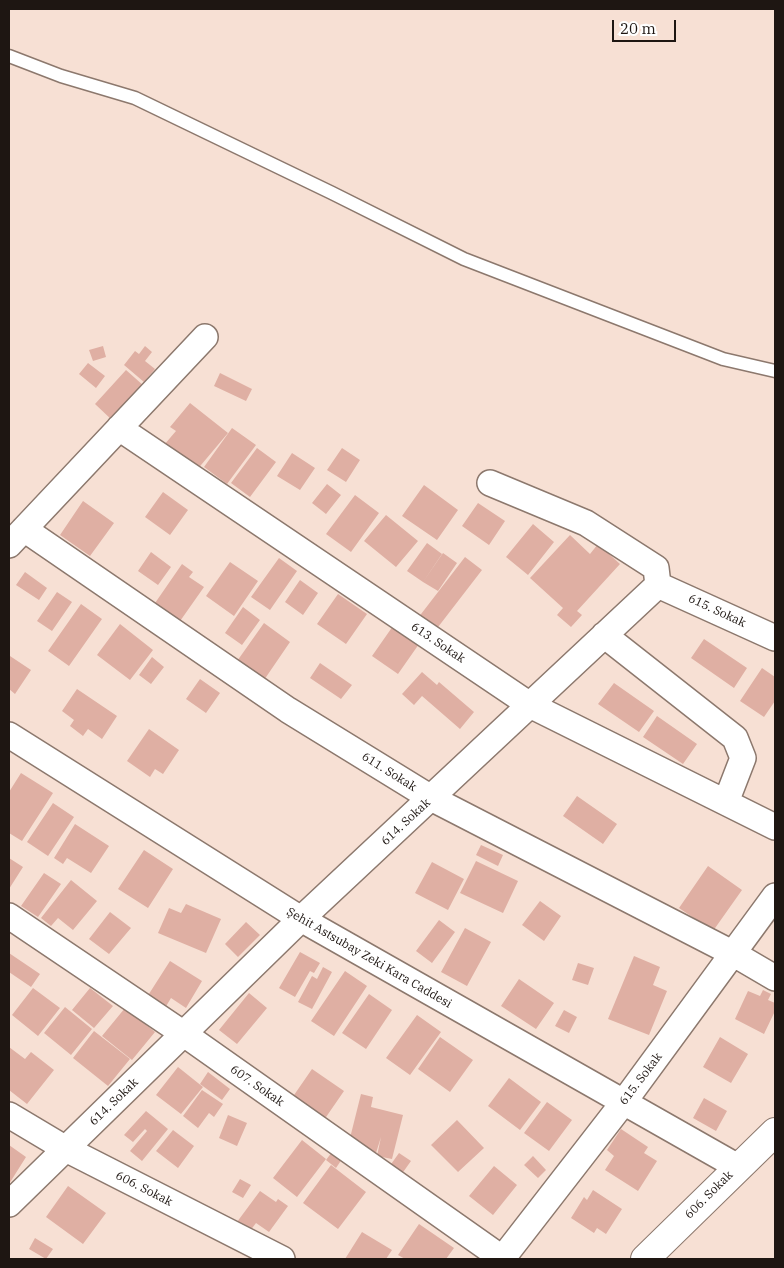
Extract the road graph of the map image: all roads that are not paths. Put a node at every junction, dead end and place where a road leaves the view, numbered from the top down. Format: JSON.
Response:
{"nodes":[{"id":1,"x":9,"y":56,"type":"edge"},
{"id":2,"x":205,"y":337,"type":"dead end"},
{"id":3,"x":775,"y":371,"type":"edge"},
{"id":4,"x":119,"y":428,"type":"junction"},
{"id":5,"x":490,"y":483,"type":"dead end"},
{"id":6,"x":16,"y":537,"type":"edge"},
{"id":7,"x":658,"y":584,"type":"junction"},
{"id":8,"x":604,"y":635,"type":"junction"},
{"id":9,"x":775,"y":638,"type":"edge"},
{"id":10,"x":530,"y":705,"type":"junction"},
{"id":11,"x":9,"y":735,"type":"edge"},
{"id":12,"x":431,"y":798,"type":"junction"},
{"id":13,"x":726,"y":802,"type":"junction"},
{"id":14,"x":775,"y":828,"type":"edge"},
{"id":15,"x":775,"y":896,"type":"edge"},
{"id":16,"x":9,"y":916,"type":"edge"},
{"id":17,"x":301,"y":920,"type":"junction"},
{"id":18,"x":734,"y":954,"type":"junction"},
{"id":19,"x":775,"y":978,"type":"edge"},
{"id":20,"x":184,"y":1034,"type":"junction"},
{"id":21,"x":623,"y":1103,"type":"junction"},
{"id":22,"x":9,"y":1115,"type":"edge"},
{"id":23,"x":775,"y":1132,"type":"edge"},
{"id":24,"x":66,"y":1149,"type":"junction"},
{"id":25,"x":738,"y":1167,"type":"junction"},
{"id":26,"x":9,"y":1204,"type":"edge"},
{"id":27,"x":282,"y":1259,"type":"edge"},
{"id":28,"x":503,"y":1259,"type":"edge"},
{"id":29,"x":645,"y":1259,"type":"edge"}],
"edges":[{"from":1,"to":3,"type":"lane"},
{"from":2,"to":4,"type":"street"},
{"from":4,"to":6,"type":"street"},
{"from":4,"to":10,"type":"street","name":"613. Sokak"},
{"from":5,"to":7,"type":"street"},
{"from":6,"to":12,"type":"street","name":"611. Sokak"},
{"from":7,"to":8,"type":"street","name":"614. Sokak"},
{"from":7,"to":9,"type":"street","name":"615. Sokak"},
{"from":8,"to":10,"type":"street","name":"614. Sokak"},
{"from":8,"to":13,"type":"street"},
{"from":10,"to":12,"type":"street","name":"614. Sokak"},
{"from":10,"to":13,"type":"street","name":"613. Sokak"},
{"from":11,"to":17,"type":"street","name":"Şehit Astsubay Zeki Kara Caddesi"},
{"from":12,"to":17,"type":"street","name":"614. Sokak"},
{"from":12,"to":18,"type":"street","name":"611. Sokak"},
{"from":13,"to":14,"type":"street","name":"613. Sokak"},
{"from":15,"to":18,"type":"street","name":"615. Sokak"},
{"from":16,"to":20,"type":"street","name":"607. Sokak"},
{"from":17,"to":20,"type":"street","name":"614. Sokak"},
{"from":17,"to":21,"type":"street","name":"Şehit Astsubay Zeki Kara Caddesi"},
{"from":18,"to":19,"type":"street","name":"611. Sokak"},
{"from":18,"to":21,"type":"street","name":"615. Sokak"},
{"from":20,"to":24,"type":"street","name":"614. Sokak"},
{"from":20,"to":28,"type":"street","name":"607. Sokak"},
{"from":21,"to":25,"type":"street","name":"Şehit Astsubay Zeki Kara Caddesi"},
{"from":21,"to":28,"type":"street","name":"615. Sokak"},
{"from":22,"to":24,"type":"street","name":"606. Sokak"},
{"from":23,"to":25,"type":"street","name":"606. Sokak"},
{"from":24,"to":26,"type":"street","name":"614. Sokak"},
{"from":24,"to":27,"type":"street","name":"606. Sokak"},
{"from":25,"to":29,"type":"street","name":"606. Sokak"}]}
